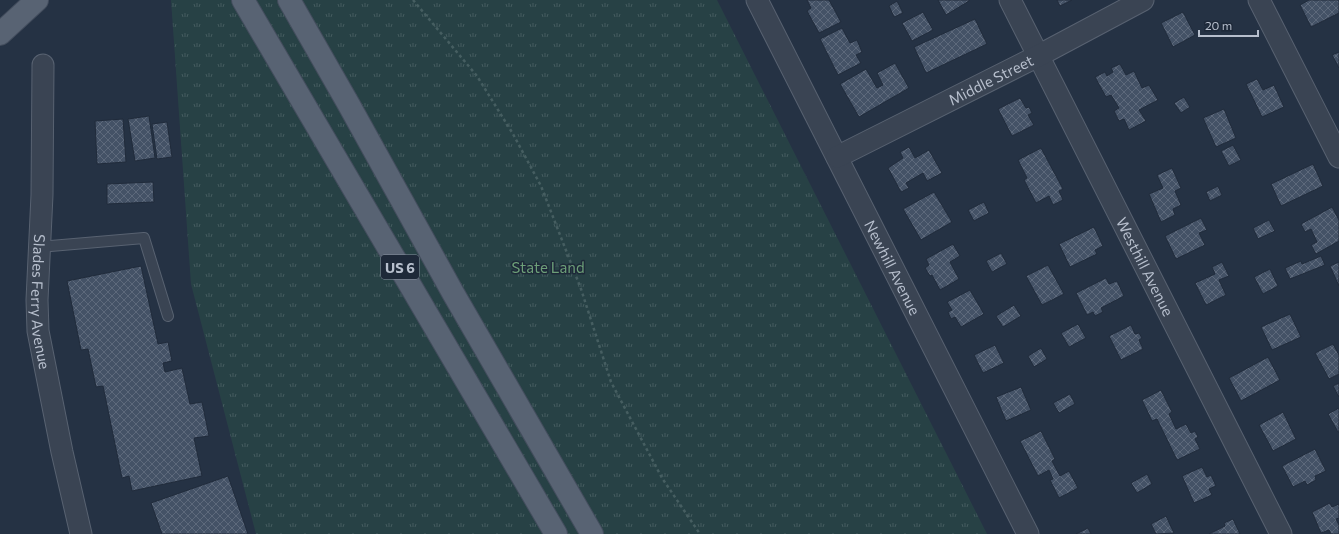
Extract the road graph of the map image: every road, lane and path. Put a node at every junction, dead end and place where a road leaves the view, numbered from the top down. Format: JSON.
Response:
{"nodes":[{"id":1,"x":38,"y":0,"type":"edge"},
{"id":2,"x":236,"y":0,"type":"edge"},
{"id":3,"x":243,"y":0,"type":"edge"},
{"id":4,"x":289,"y":0,"type":"edge"},
{"id":5,"x":413,"y":0,"type":"edge"},
{"id":6,"x":757,"y":0,"type":"edge"},
{"id":7,"x":1010,"y":0,"type":"edge"},
{"id":8,"x":1143,"y":0,"type":"edge"},
{"id":9,"x":1259,"y":0,"type":"edge"},
{"id":10,"x":260,"y":28,"type":"junction"},
{"id":11,"x":0,"y":34,"type":"edge"},
{"id":12,"x":1038,"y":56,"type":"junction"},
{"id":13,"x":43,"y":65,"type":"dead end"},
{"id":14,"x":837,"y":156,"type":"junction"},
{"id":15,"x":1339,"y":157,"type":"edge"},
{"id":16,"x":39,"y":247,"type":"junction"},
{"id":17,"x":168,"y":316,"type":"dead end"},
{"id":18,"x":81,"y":534,"type":"edge"},
{"id":19,"x":556,"y":534,"type":"edge"},
{"id":20,"x":592,"y":534,"type":"edge"},
{"id":21,"x":700,"y":534,"type":"edge"},
{"id":22,"x":1028,"y":534,"type":"edge"},
{"id":23,"x":1281,"y":534,"type":"edge"}],
"edges":[{"from":1,"to":11,"type":"main road"},
{"from":2,"to":10,"type":"main road"},
{"from":3,"to":10,"type":"main road","number":"US 6"},
{"from":4,"to":20,"type":"main road","number":"US 6"},
{"from":5,"to":21,"type":"path"},
{"from":6,"to":14,"type":"street","name":"Newhill Avenue"},
{"from":7,"to":12,"type":"street","name":"Westhill Avenue"},
{"from":8,"to":12,"type":"street","name":"Middle Street"},
{"from":9,"to":15,"type":"street"},
{"from":10,"to":19,"type":"main road","number":"US 6"},
{"from":12,"to":14,"type":"street","name":"Middle Street"},
{"from":12,"to":23,"type":"street","name":"Westhill Avenue"},
{"from":13,"to":16,"type":"street","name":"Slades Ferry Avenue"},
{"from":14,"to":22,"type":"street","name":"Newhill Avenue"},
{"from":16,"to":17,"type":"lane"},
{"from":16,"to":18,"type":"street","name":"Slades Ferry Avenue"}]}
